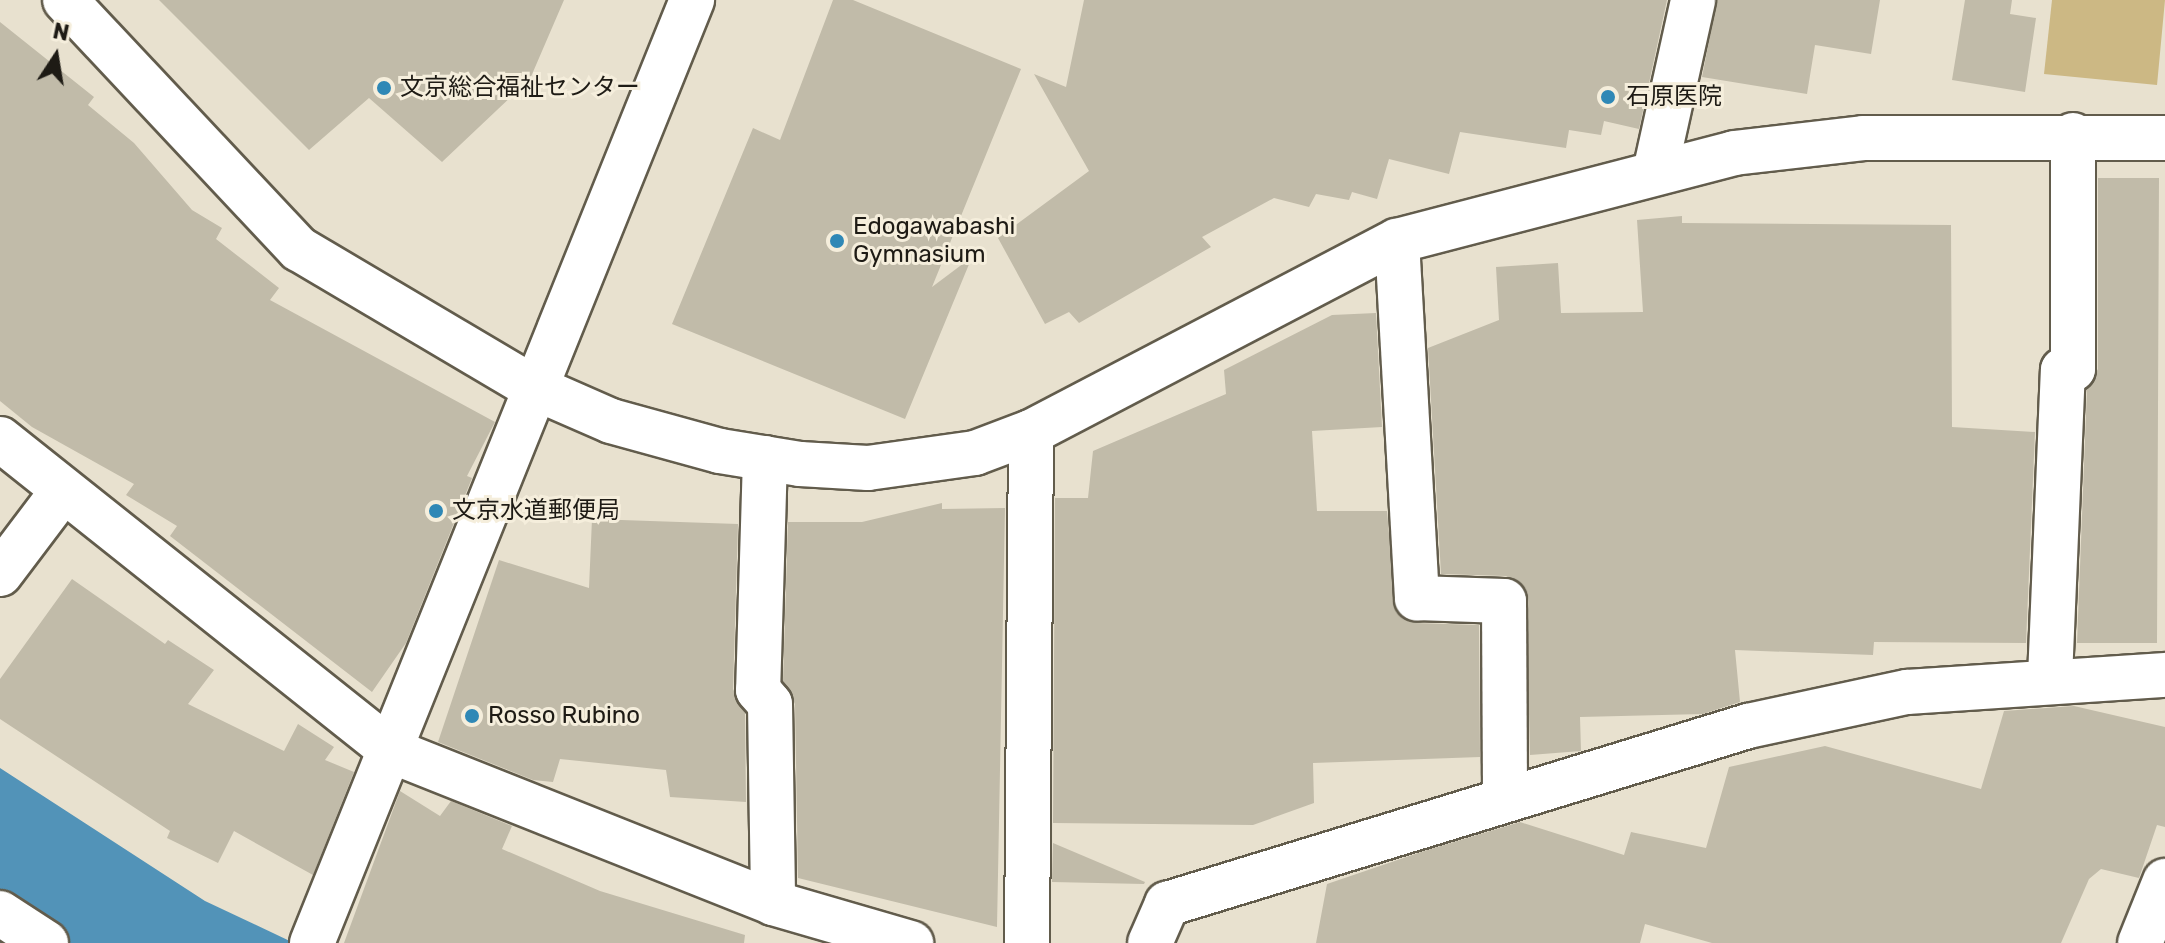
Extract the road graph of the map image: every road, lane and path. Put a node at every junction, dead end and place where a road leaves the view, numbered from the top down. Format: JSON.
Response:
{"nodes":[{"id":1,"x":65,"y":0,"type":"edge"},
{"id":2,"x":692,"y":0,"type":"edge"},
{"id":3,"x":1693,"y":0,"type":"edge"},
{"id":4,"x":2073,"y":135,"type":"junction"},
{"id":5,"x":2165,"y":138,"type":"edge"},
{"id":6,"x":1655,"y":172,"type":"junction"},
{"id":7,"x":1397,"y":241,"type":"junction"},
{"id":8,"x":531,"y":386,"type":"junction"},
{"id":9,"x":1031,"y":432,"type":"junction"},
{"id":10,"x":0,"y":439,"type":"edge"},
{"id":11,"x":765,"y":458,"type":"junction"},
{"id":12,"x":62,"y":492,"type":"junction"},
{"id":13,"x":0,"y":574,"type":"edge"},
{"id":14,"x":2165,"y":675,"type":"edge"},
{"id":15,"x":2050,"y":678,"type":"junction"},
{"id":16,"x":392,"y":751,"type":"junction"},
{"id":17,"x":1505,"y":800,"type":"junction"},
{"id":18,"x":2165,"y":881,"type":"edge"},
{"id":19,"x":773,"y":903,"type":"junction"},
{"id":20,"x":0,"y":913,"type":"edge"},
{"id":21,"x":313,"y":940,"type":"edge"},
{"id":22,"x":46,"y":943,"type":"edge"},
{"id":23,"x":911,"y":943,"type":"edge"},
{"id":24,"x":1027,"y":943,"type":"edge"},
{"id":25,"x":1150,"y":943,"type":"edge"},
{"id":26,"x":2140,"y":943,"type":"edge"}],
"edges":[{"from":1,"to":8,"type":"main road"},
{"from":2,"to":8,"type":"main road"},
{"from":3,"to":6,"type":"main road"},
{"from":4,"to":5,"type":"main road"},
{"from":4,"to":6,"type":"main road"},
{"from":4,"to":15,"type":"main road"},
{"from":6,"to":7,"type":"main road"},
{"from":7,"to":9,"type":"main road"},
{"from":7,"to":17,"type":"main road"},
{"from":8,"to":11,"type":"main road"},
{"from":8,"to":16,"type":"main road"},
{"from":9,"to":11,"type":"main road"},
{"from":9,"to":24,"type":"main road"},
{"from":10,"to":12,"type":"main road"},
{"from":11,"to":19,"type":"main road"},
{"from":12,"to":13,"type":"main road"},
{"from":12,"to":16,"type":"main road"},
{"from":14,"to":15,"type":"main road"},
{"from":15,"to":17,"type":"main road"},
{"from":16,"to":19,"type":"main road"},
{"from":16,"to":21,"type":"main road"},
{"from":17,"to":25,"type":"main road"},
{"from":18,"to":26,"type":"main road"},
{"from":19,"to":23,"type":"main road"},
{"from":20,"to":22,"type":"main road"}]}
